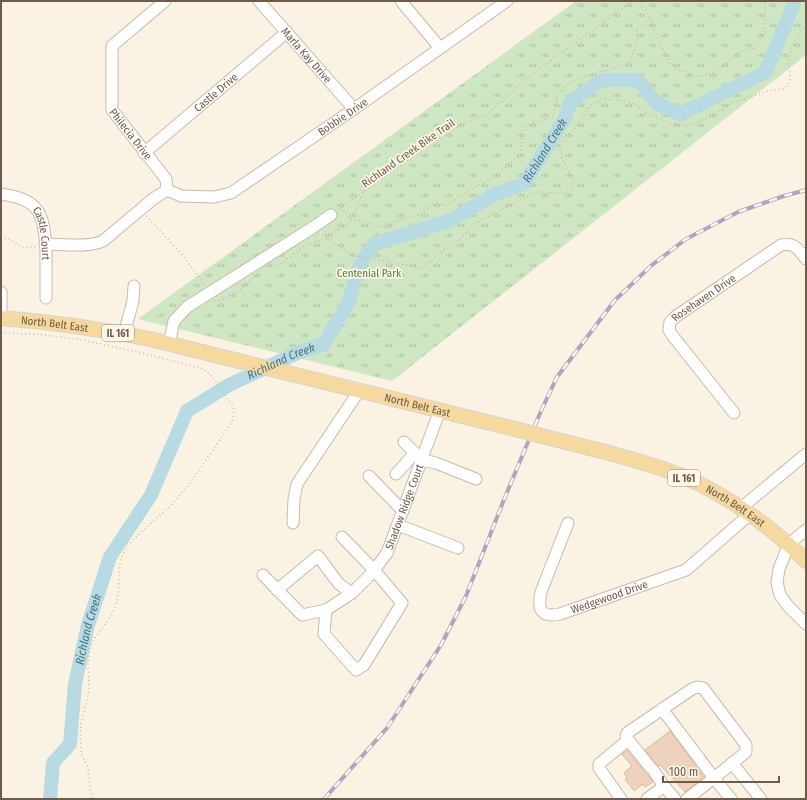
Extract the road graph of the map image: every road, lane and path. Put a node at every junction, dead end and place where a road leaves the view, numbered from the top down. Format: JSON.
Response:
{"nodes":[{"id":1,"x":165,"y":1,"type":"edge"},
{"id":2,"x":259,"y":1,"type":"edge"},
{"id":3,"x":401,"y":1,"type":"edge"},
{"id":4,"x":507,"y":1,"type":"edge"},
{"id":5,"x":632,"y":1,"type":"edge"},
{"id":6,"x":637,"y":1,"type":"edge"},
{"id":7,"x":765,"y":1,"type":"edge"},
{"id":8,"x":806,"y":23,"type":"edge"},
{"id":9,"x":652,"y":26,"type":"junction"},
{"id":10,"x":287,"y":32,"type":"junction"},
{"id":11,"x":440,"y":48,"type":"junction"},
{"id":12,"x":354,"y":109,"type":"junction"},
{"id":13,"x":144,"y":153,"type":"junction"},
{"id":14,"x":168,"y":190,"type":"junction"},
{"id":15,"x":364,"y":191,"type":"junction"},
{"id":16,"x":1,"y":194,"type":"edge"},
{"id":17,"x":342,"y":207,"type":"junction"},
{"id":18,"x":140,"y":209,"type":"junction"},
{"id":19,"x":330,"y":214,"type":"joint"},
{"id":20,"x":350,"y":220,"type":"junction"},
{"id":21,"x":324,"y":234,"type":"dead end"},
{"id":22,"x":1,"y":238,"type":"edge"},
{"id":23,"x":327,"y":238,"type":"junction"},
{"id":24,"x":45,"y":244,"type":"junction"},
{"id":25,"x":806,"y":259,"type":"edge"},
{"id":26,"x":268,"y":267,"type":"dead end"},
{"id":27,"x":262,"y":270,"type":"dead end"},
{"id":28,"x":134,"y":286,"type":"dead end"},
{"id":29,"x":1,"y":292,"type":"edge"},
{"id":30,"x":210,"y":292,"type":"junction"},
{"id":31,"x":46,"y":298,"type":"dead end"},
{"id":32,"x":1,"y":310,"type":"edge"},
{"id":33,"x":1,"y":318,"type":"edge"},
{"id":34,"x":1,"y":333,"type":"edge"},
{"id":35,"x":124,"y":334,"type":"junction"},
{"id":36,"x":169,"y":344,"type":"junction"},
{"id":37,"x":359,"y":391,"type":"junction"},
{"id":38,"x":440,"y":410,"type":"junction"},
{"id":39,"x":734,"y":413,"type":"dead end"},
{"id":40,"x":404,"y":442,"type":"dead end"},
{"id":41,"x":806,"y":454,"type":"edge"},
{"id":42,"x":419,"y":456,"type":"junction"},
{"id":43,"x":396,"y":474,"type":"dead end"},
{"id":44,"x":369,"y":476,"type":"dead end"},
{"id":45,"x":476,"y":479,"type":"dead end"},
{"id":46,"x":403,"y":511,"type":"junction"},
{"id":47,"x":746,"y":511,"type":"junction"},
{"id":48,"x":293,"y":523,"type":"dead end"},
{"id":49,"x":568,"y":523,"type":"dead end"},
{"id":50,"x":398,"y":526,"type":"junction"},
{"id":51,"x":806,"y":530,"type":"edge"},
{"id":52,"x":342,"y":537,"type":"dead end"},
{"id":53,"x":789,"y":544,"type":"junction"},
{"id":54,"x":458,"y":548,"type":"dead end"},
{"id":55,"x":806,"y":561,"type":"edge"},
{"id":56,"x":374,"y":570,"type":"junction"},
{"id":57,"x":263,"y":575,"type":"dead end"},
{"id":58,"x":277,"y":590,"type":"junction"},
{"id":59,"x":352,"y":593,"type":"junction"},
{"id":60,"x":326,"y":610,"type":"junction"},
{"id":61,"x":806,"y":624,"type":"edge"},
{"id":62,"x":662,"y":709,"type":"junction"},
{"id":63,"x":628,"y":740,"type":"junction"},
{"id":64,"x":732,"y":763,"type":"junction"},
{"id":65,"x":714,"y":778,"type":"junction"},
{"id":66,"x":664,"y":786,"type":"junction"},
{"id":67,"x":93,"y":799,"type":"edge"},
{"id":68,"x":621,"y":799,"type":"edge"},
{"id":69,"x":647,"y":799,"type":"edge"},
{"id":70,"x":675,"y":799,"type":"edge"},
{"id":71,"x":687,"y":799,"type":"edge"},
{"id":72,"x":731,"y":799,"type":"edge"},
{"id":73,"x":761,"y":799,"type":"edge"}],
"edges":[{"from":1,"to":13,"type":"street","name":"Philecia Drive"},
{"from":2,"to":10,"type":"street","name":"Marla Kay Drive"},
{"from":3,"to":11,"type":"street"},
{"from":4,"to":11,"type":"street","name":"Bobbie Drive"},
{"from":5,"to":15,"type":"path","name":"Richland Creek Bike Trail"},
{"from":6,"to":9,"type":"path"},
{"from":7,"to":9,"type":"path"},
{"from":8,"to":23,"type":"path"},
{"from":9,"to":20,"type":"path"},
{"from":10,"to":12,"type":"street","name":"Marla Kay Drive"},
{"from":10,"to":13,"type":"street","name":"Castle Drive"},
{"from":11,"to":12,"type":"street","name":"Bobbie Drive"},
{"from":12,"to":14,"type":"street","name":"Bobbie Drive"},
{"from":13,"to":14,"type":"street","name":"Philecia Drive"},
{"from":14,"to":18,"type":"street"},
{"from":15,"to":17,"type":"path"},
{"from":15,"to":20,"type":"path","name":"Richland Creek Bike Trail"},
{"from":16,"to":24,"type":"street","name":"Castle Court"},
{"from":17,"to":19,"type":"path"},
{"from":17,"to":20,"type":"path"},
{"from":18,"to":24,"type":"street"},
{"from":18,"to":30,"type":"path"},
{"from":19,"to":30,"type":"street"},
{"from":20,"to":23,"type":"path","name":"Richland Creek Bike Trail"},
{"from":21,"to":23,"type":"path"},
{"from":22,"to":24,"type":"path"},
{"from":23,"to":26,"type":"path","name":"Richland Creek Bike Trail"},
{"from":24,"to":31,"type":"street","name":"Castle Court"},
{"from":25,"to":39,"type":"street","name":"Rosehaven Drive"},
{"from":27,"to":30,"type":"path"},
{"from":28,"to":35,"type":"street"},
{"from":29,"to":32,"type":"street"},
{"from":30,"to":36,"type":"street"},
{"from":33,"to":35,"type":"main road","name":"North Belt East","number":"IL 161"},
{"from":34,"to":67,"type":"path"},
{"from":35,"to":36,"type":"main road","name":"North Belt East","number":"IL 161"},
{"from":36,"to":37,"type":"main road","name":"North Belt East","number":"IL 161"},
{"from":37,"to":38,"type":"main road","name":"North Belt East","number":"IL 161"},
{"from":37,"to":48,"type":"street"},
{"from":38,"to":42,"type":"street","name":"Shadow Ridge Court"},
{"from":38,"to":47,"type":"main road","name":"North Belt East","number":"IL 161","bridge":true},
{"from":40,"to":42,"type":"street"},
{"from":41,"to":47,"type":"street"},
{"from":42,"to":43,"type":"street"},
{"from":42,"to":45,"type":"street"},
{"from":42,"to":46,"type":"street","name":"Shadow Ridge Court"},
{"from":44,"to":46,"type":"street"},
{"from":46,"to":50,"type":"street","name":"Shadow Ridge Court"},
{"from":47,"to":49,"type":"street","name":"Wedgewood Drive"},
{"from":47,"to":53,"type":"main road","name":"North Belt East","number":"IL 161"},
{"from":50,"to":54,"type":"street"},
{"from":50,"to":56,"type":"street","name":"Shadow Ridge Court"},
{"from":51,"to":53,"type":"street"},
{"from":52,"to":56,"type":"street"},
{"from":53,"to":55,"type":"main road","name":"North Belt East","number":"IL 161"},
{"from":53,"to":61,"type":"street"},
{"from":56,"to":59,"type":"street","name":"Shadow Ridge Court"},
{"from":56,"to":60,"type":"street"},
{"from":57,"to":58,"type":"street"},
{"from":58,"to":59,"type":"street"},
{"from":58,"to":60,"type":"street"},
{"from":59,"to":60,"type":"street","name":"Shadow Ridge Court"},
{"from":62,"to":63,"type":"street"},
{"from":62,"to":64,"type":"street"},
{"from":62,"to":65,"type":"street"},
{"from":63,"to":66,"type":"street"},
{"from":63,"to":68,"type":"street"},
{"from":64,"to":65,"type":"street"},
{"from":64,"to":73,"type":"street"},
{"from":65,"to":71,"type":"street"},
{"from":65,"to":72,"type":"street"},
{"from":66,"to":69,"type":"street"},
{"from":66,"to":70,"type":"street"}]}
